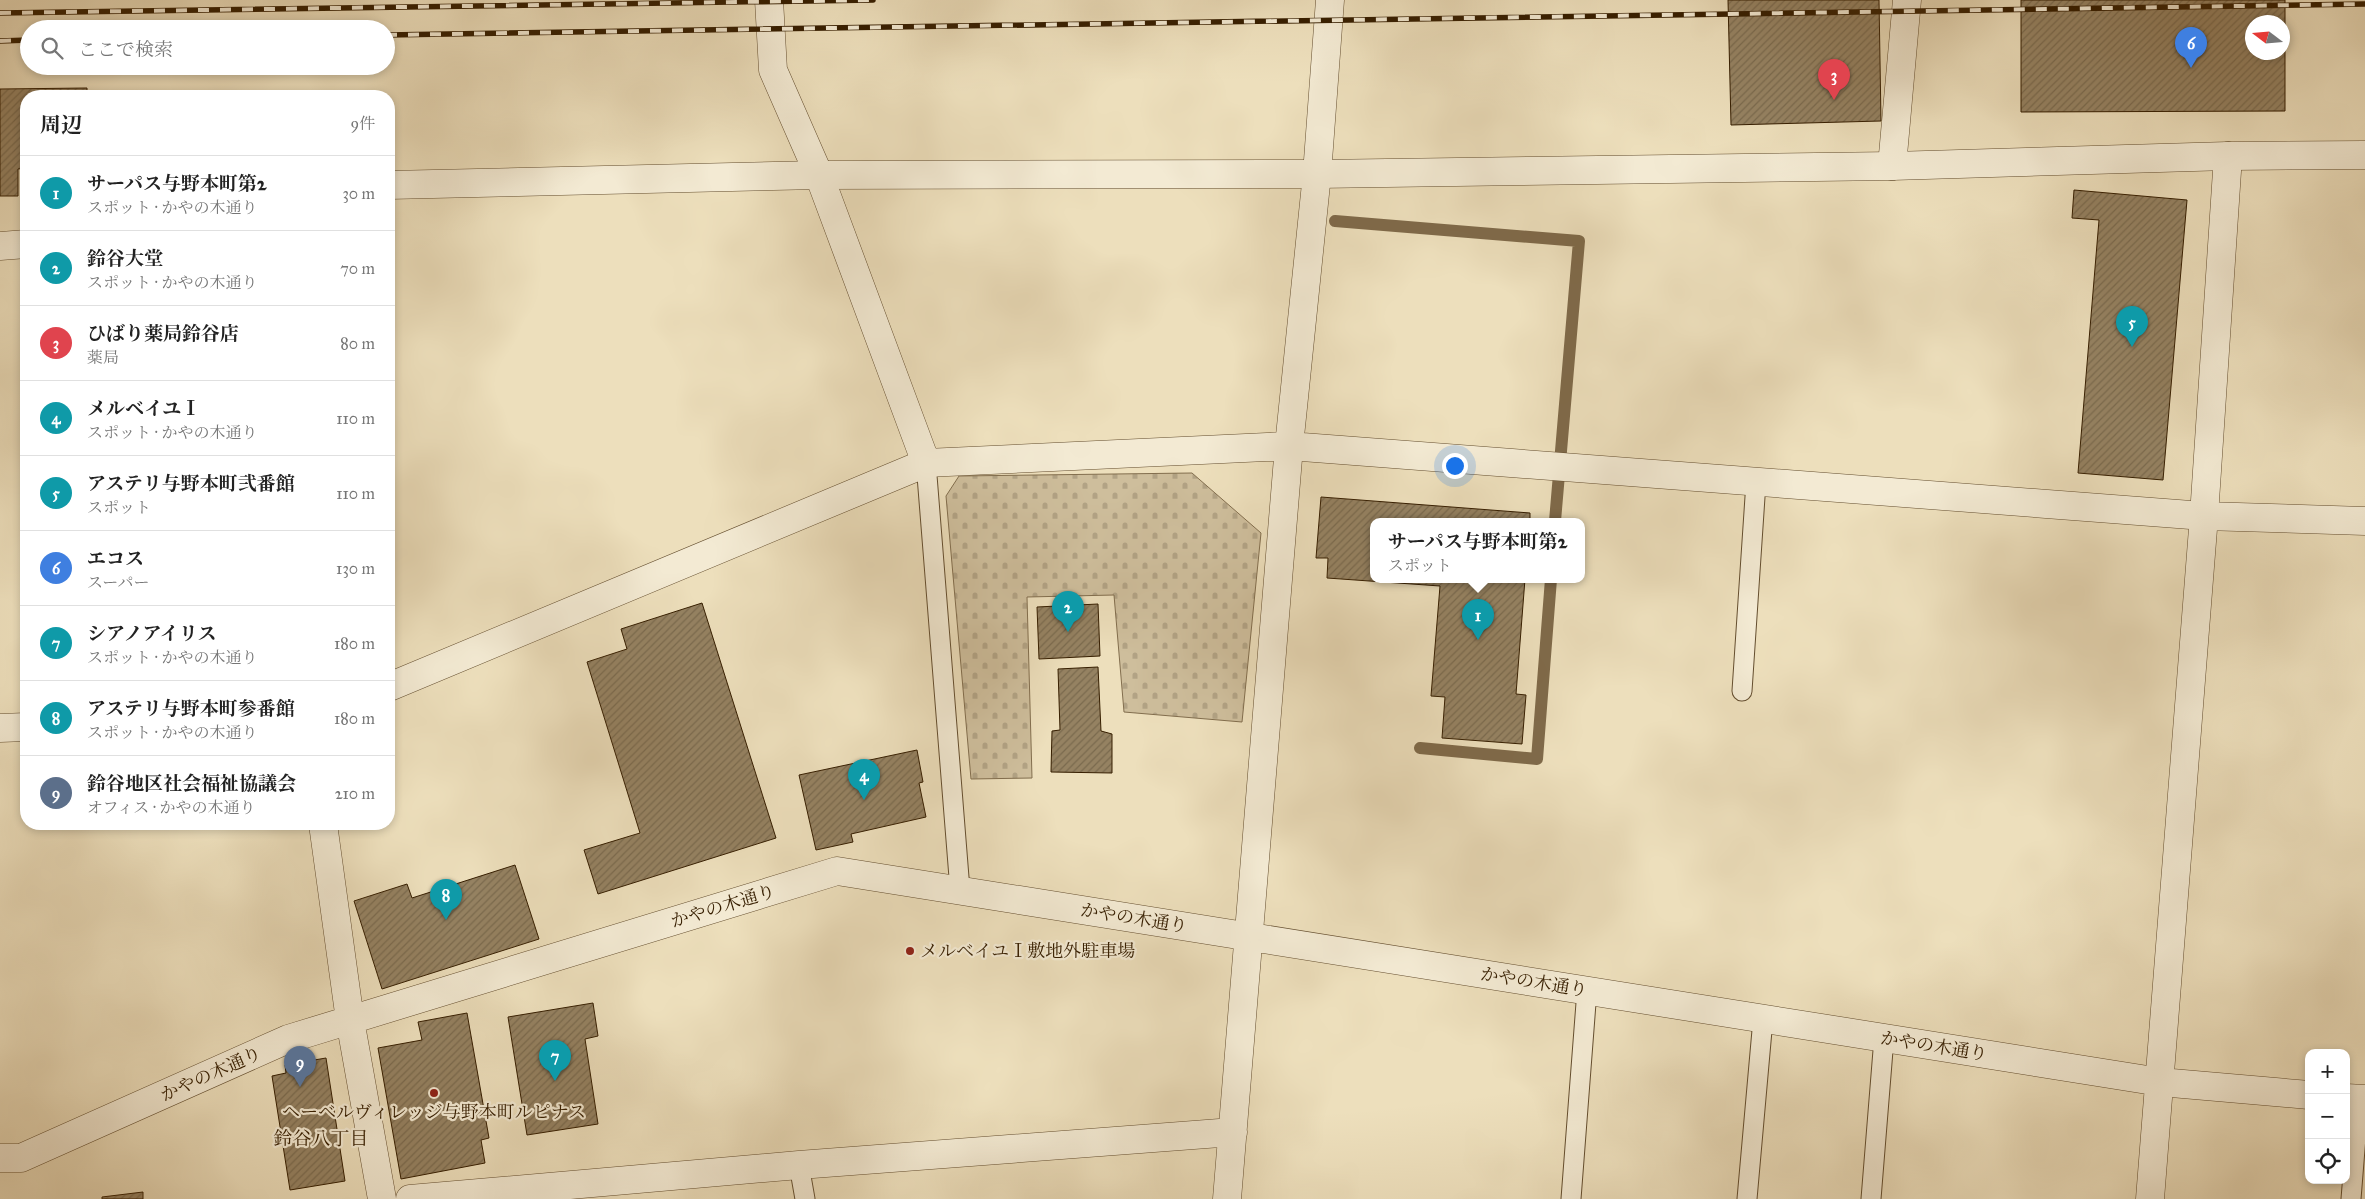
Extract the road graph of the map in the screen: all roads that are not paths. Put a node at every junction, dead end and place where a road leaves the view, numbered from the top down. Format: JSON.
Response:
{"nodes":[{"id":1,"x":770,"y":0,"type":"edge"},
{"id":2,"x":1330,"y":0,"type":"edge"},
{"id":3,"x":1907,"y":0,"type":"edge"},
{"id":4,"x":2365,"y":155,"type":"edge"},
{"id":5,"x":2228,"y":156,"type":"junction"},
{"id":6,"x":1892,"y":166,"type":"junction"},
{"id":7,"x":1317,"y":174,"type":"junction"},
{"id":8,"x":819,"y":175,"type":"junction"},
{"id":9,"x":395,"y":185,"type":"edge"},
{"id":10,"x":20,"y":244,"type":"edge"},
{"id":11,"x":0,"y":246,"type":"edge"},
{"id":12,"x":1289,"y":446,"type":"junction"},
{"id":13,"x":926,"y":463,"type":"junction"},
{"id":14,"x":1756,"y":482,"type":"junction"},
{"id":15,"x":2204,"y":516,"type":"junction"},
{"id":16,"x":2365,"y":521,"type":"edge"},
{"id":17,"x":395,"y":684,"type":"edge"},
{"id":18,"x":1742,"y":691,"type":"dead end"},
{"id":19,"x":20,"y":727,"type":"edge"},
{"id":20,"x":0,"y":728,"type":"edge"},
{"id":21,"x":324,"y":830,"type":"edge"},
{"id":22,"x":960,"y":890,"type":"junction"},
{"id":23,"x":1249,"y":936,"type":"junction"},
{"id":24,"x":1587,"y":990,"type":"junction"},
{"id":25,"x":1763,"y":1018,"type":"junction"},
{"id":26,"x":350,"y":1020,"type":"junction"},
{"id":27,"x":1884,"y":1038,"type":"junction"},
{"id":28,"x":2160,"y":1082,"type":"junction"},
{"id":29,"x":2305,"y":1095,"type":"edge"},
{"id":30,"x":2357,"y":1099,"type":"edge"},
{"id":31,"x":1233,"y":1132,"type":"junction"},
{"id":32,"x":0,"y":1158,"type":"edge"},
{"id":33,"x":799,"y":1165,"type":"junction"},
{"id":34,"x":382,"y":1199,"type":"edge"},
{"id":35,"x":410,"y":1199,"type":"edge"},
{"id":36,"x":804,"y":1199,"type":"edge"},
{"id":37,"x":1227,"y":1199,"type":"edge"},
{"id":38,"x":1571,"y":1199,"type":"edge"},
{"id":39,"x":1747,"y":1199,"type":"edge"},
{"id":40,"x":1870,"y":1199,"type":"edge"},
{"id":41,"x":2150,"y":1199,"type":"edge"},
{"id":42,"x":2351,"y":1199,"type":"edge"}],
"edges":[{"from":1,"to":8,"type":"street"},
{"from":2,"to":7,"type":"street"},
{"from":3,"to":6,"type":"street"},
{"from":4,"to":5,"type":"street"},
{"from":5,"to":6,"type":"street"},
{"from":5,"to":15,"type":"street"},
{"from":6,"to":7,"type":"street"},
{"from":7,"to":8,"type":"street"},
{"from":7,"to":12,"type":"street"},
{"from":8,"to":9,"type":"street"},
{"from":8,"to":13,"type":"street"},
{"from":10,"to":11,"type":"street"},
{"from":12,"to":13,"type":"street"},
{"from":12,"to":14,"type":"street"},
{"from":12,"to":23,"type":"street"},
{"from":13,"to":17,"type":"street"},
{"from":13,"to":22,"type":"lane"},
{"from":14,"to":15,"type":"street"},
{"from":14,"to":18,"type":"lane"},
{"from":15,"to":16,"type":"street"},
{"from":15,"to":28,"type":"street"},
{"from":19,"to":20,"type":"street"},
{"from":21,"to":26,"type":"street"},
{"from":22,"to":23,"type":"street","name":"かやの木通り"},
{"from":22,"to":26,"type":"street","name":"かやの木通り"},
{"from":23,"to":24,"type":"street","name":"かやの木通り"},
{"from":23,"to":31,"type":"street"},
{"from":24,"to":25,"type":"street","name":"かやの木通り"},
{"from":24,"to":38,"type":"lane"},
{"from":25,"to":27,"type":"street","name":"かやの木通り"},
{"from":25,"to":39,"type":"lane"},
{"from":26,"to":32,"type":"street","name":"かやの木通り"},
{"from":26,"to":34,"type":"street"},
{"from":27,"to":28,"type":"street","name":"かやの木通り"},
{"from":27,"to":40,"type":"lane"},
{"from":28,"to":29,"type":"street","name":"かやの木通り"},
{"from":28,"to":41,"type":"street"},
{"from":30,"to":42,"type":"lane"},
{"from":31,"to":33,"type":"street"},
{"from":31,"to":37,"type":"street"},
{"from":33,"to":35,"type":"street"},
{"from":33,"to":36,"type":"lane"}]}
